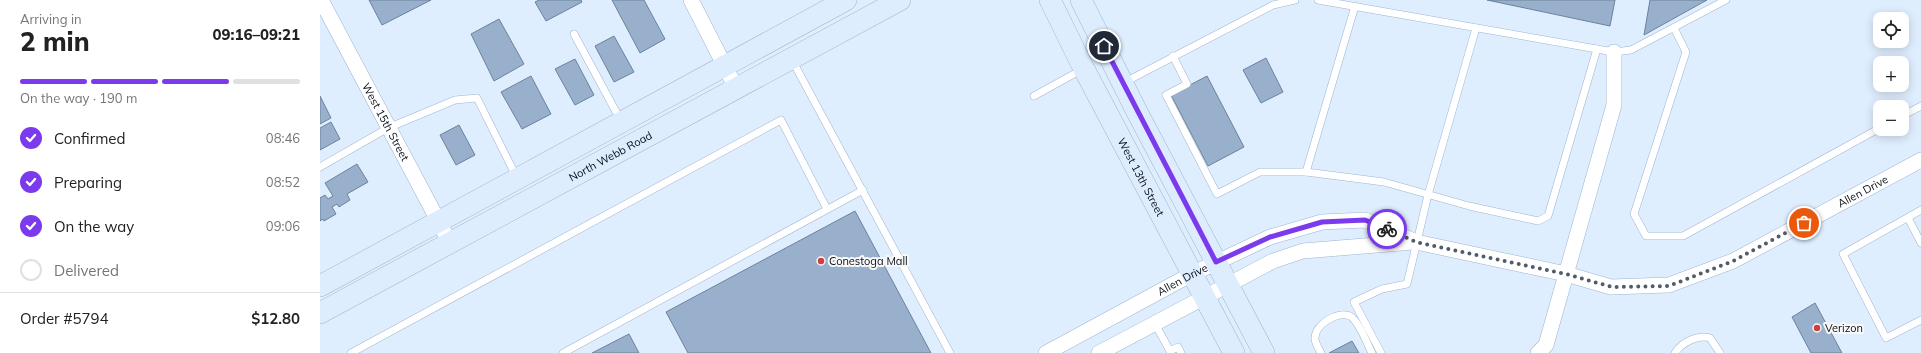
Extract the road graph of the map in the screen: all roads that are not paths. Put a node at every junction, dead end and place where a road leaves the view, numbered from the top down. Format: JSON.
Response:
{"nodes":[{"id":1,"x":321,"y":0,"type":"edge"},
{"id":2,"x":691,"y":0,"type":"edge"},
{"id":3,"x":846,"y":0,"type":"edge"},
{"id":4,"x":900,"y":0,"type":"edge"},
{"id":5,"x":1050,"y":0,"type":"edge"},
{"id":6,"x":1081,"y":0,"type":"edge"},
{"id":7,"x":1295,"y":0,"type":"edge"},
{"id":8,"x":1318,"y":0,"type":"edge"},
{"id":9,"x":1726,"y":0,"type":"edge"},
{"id":10,"x":1355,"y":6,"type":"junction"},
{"id":11,"x":1476,"y":28,"type":"junction"},
{"id":12,"x":1674,"y":28,"type":"junction"},
{"id":13,"x":574,"y":34,"type":"dead end"},
{"id":14,"x":1597,"y":49,"type":"junction"},
{"id":15,"x":1614,"y":52,"type":"junction"},
{"id":16,"x":1173,"y":56,"type":"junction"},
{"id":17,"x":791,"y":58,"type":"junction"},
{"id":18,"x":726,"y":67,"type":"junction"},
{"id":19,"x":1084,"y":69,"type":"junction"},
{"id":20,"x":1122,"y":84,"type":"junction"},
{"id":21,"x":736,"y":88,"type":"junction"},
{"id":22,"x":1034,"y":96,"type":"dead end"},
{"id":23,"x":1921,"y":106,"type":"edge"},
{"id":24,"x":1909,"y":112,"type":"edge"},
{"id":25,"x":622,"y":122,"type":"junction"},
{"id":26,"x":388,"y":128,"type":"junction"},
{"id":27,"x":1873,"y":132,"type":"edge"},
{"id":28,"x":1921,"y":160,"type":"edge"},
{"id":29,"x":320,"y":167,"type":"edge"},
{"id":30,"x":1306,"y":172,"type":"junction"},
{"id":31,"x":517,"y":179,"type":"junction"},
{"id":32,"x":863,"y":190,"type":"junction"},
{"id":33,"x":1428,"y":195,"type":"junction"},
{"id":34,"x":827,"y":209,"type":"junction"},
{"id":35,"x":1921,"y":210,"type":"edge"},
{"id":36,"x":1908,"y":218,"type":"junction"},
{"id":37,"x":438,"y":222,"type":"junction"},
{"id":38,"x":1416,"y":242,"type":"junction"},
{"id":39,"x":450,"y":243,"type":"junction"},
{"id":40,"x":1921,"y":243,"type":"edge"},
{"id":41,"x":1216,"y":262,"type":"junction"},
{"id":42,"x":1192,"y":274,"type":"junction"},
{"id":43,"x":1566,"y":274,"type":"junction"},
{"id":44,"x":1228,"y":285,"type":"junction"},
{"id":45,"x":320,"y":286,"type":"edge"},
{"id":46,"x":1204,"y":298,"type":"junction"},
{"id":47,"x":320,"y":313,"type":"edge"},
{"id":48,"x":1921,"y":320,"type":"edge"},
{"id":49,"x":1155,"y":324,"type":"junction"},
{"id":50,"x":351,"y":353,"type":"edge"},
{"id":51,"x":563,"y":353,"type":"edge"},
{"id":52,"x":950,"y":353,"type":"edge"},
{"id":53,"x":1046,"y":353,"type":"edge"},
{"id":54,"x":1098,"y":353,"type":"edge"},
{"id":55,"x":1181,"y":353,"type":"edge"},
{"id":56,"x":1234,"y":353,"type":"edge"},
{"id":57,"x":1264,"y":353,"type":"edge"},
{"id":58,"x":1321,"y":353,"type":"edge"},
{"id":59,"x":1372,"y":353,"type":"edge"},
{"id":60,"x":1382,"y":353,"type":"edge"},
{"id":61,"x":1538,"y":353,"type":"edge"},
{"id":62,"x":1675,"y":353,"type":"edge"},
{"id":63,"x":1720,"y":353,"type":"edge"}],
"edges":[{"from":1,"to":26,"type":"street","name":"West 15th Street"},
{"from":2,"to":18,"type":"street"},
{"from":3,"to":18,"type":"main road"},
{"from":4,"to":17,"type":"main road","name":"North Webb Road"},
{"from":5,"to":19,"type":"main road","name":"West 13th Street"},
{"from":6,"to":20,"type":"main road"},
{"from":7,"to":16,"type":"lane"},
{"from":8,"to":10,"type":"lane"},
{"from":9,"to":12,"type":"lane"},
{"from":10,"to":11,"type":"lane"},
{"from":10,"to":30,"type":"lane"},
{"from":11,"to":14,"type":"lane"},
{"from":11,"to":33,"type":"lane"},
{"from":12,"to":15,"type":"lane"},
{"from":12,"to":27,"type":"lane"},
{"from":13,"to":25,"type":"lane"},
{"from":14,"to":15,"type":"lane"},
{"from":14,"to":33,"type":"lane"},
{"from":15,"to":43,"type":"street"},
{"from":16,"to":20,"type":"lane"},
{"from":16,"to":30,"type":"lane"},
{"from":17,"to":21,"type":"main road","name":"North Webb Road"},
{"from":17,"to":32,"type":"lane"},
{"from":18,"to":21,"type":"street"},
{"from":18,"to":25,"type":"main road"},
{"from":19,"to":22,"type":"lane"},
{"from":19,"to":42,"type":"main road","name":"West 13th Street"},
{"from":20,"to":41,"type":"main road"},
{"from":21,"to":39,"type":"main road","name":"North Webb Road"},
{"from":23,"to":24,"type":"lane"},
{"from":25,"to":31,"type":"main road"},
{"from":26,"to":29,"type":"lane"},
{"from":26,"to":31,"type":"lane"},
{"from":26,"to":37,"type":"street","name":"West 15th Street"},
{"from":28,"to":43,"type":"street","name":"Allen Drive"},
{"from":30,"to":33,"type":"lane"},
{"from":31,"to":37,"type":"main road"},
{"from":32,"to":34,"type":"lane"},
{"from":32,"to":52,"type":"lane"},
{"from":33,"to":38,"type":"lane"},
{"from":34,"to":50,"type":"lane"},
{"from":34,"to":51,"type":"lane"},
{"from":35,"to":36,"type":"lane"},
{"from":36,"to":40,"type":"lane"},
{"from":36,"to":48,"type":"lane"},
{"from":37,"to":39,"type":"street","name":"West 15th Street"},
{"from":37,"to":45,"type":"main road"},
{"from":38,"to":41,"type":"street","name":"Allen Drive"},
{"from":38,"to":43,"type":"street","name":"Allen Drive"},
{"from":38,"to":44,"type":"street","name":"Allen Drive"},
{"from":38,"to":60,"type":"lane"},
{"from":39,"to":47,"type":"main road","name":"North Webb Road"},
{"from":41,"to":42,"type":"street","name":"Allen Drive"},
{"from":41,"to":44,"type":"main road"},
{"from":42,"to":46,"type":"main road","name":"West 13th Street"},
{"from":42,"to":53,"type":"street","name":"Allen Drive"},
{"from":43,"to":61,"type":"street"},
{"from":44,"to":46,"type":"street","name":"Allen Drive"},
{"from":44,"to":57,"type":"main road"},
{"from":46,"to":49,"type":"street","name":"Allen Drive"},
{"from":46,"to":56,"type":"main road","name":"West 13th Street"},
{"from":49,"to":54,"type":"street","name":"Allen Drive"},
{"from":49,"to":55,"type":"lane"},
{"from":58,"to":59,"type":"lane"},
{"from":62,"to":63,"type":"lane"}]}
